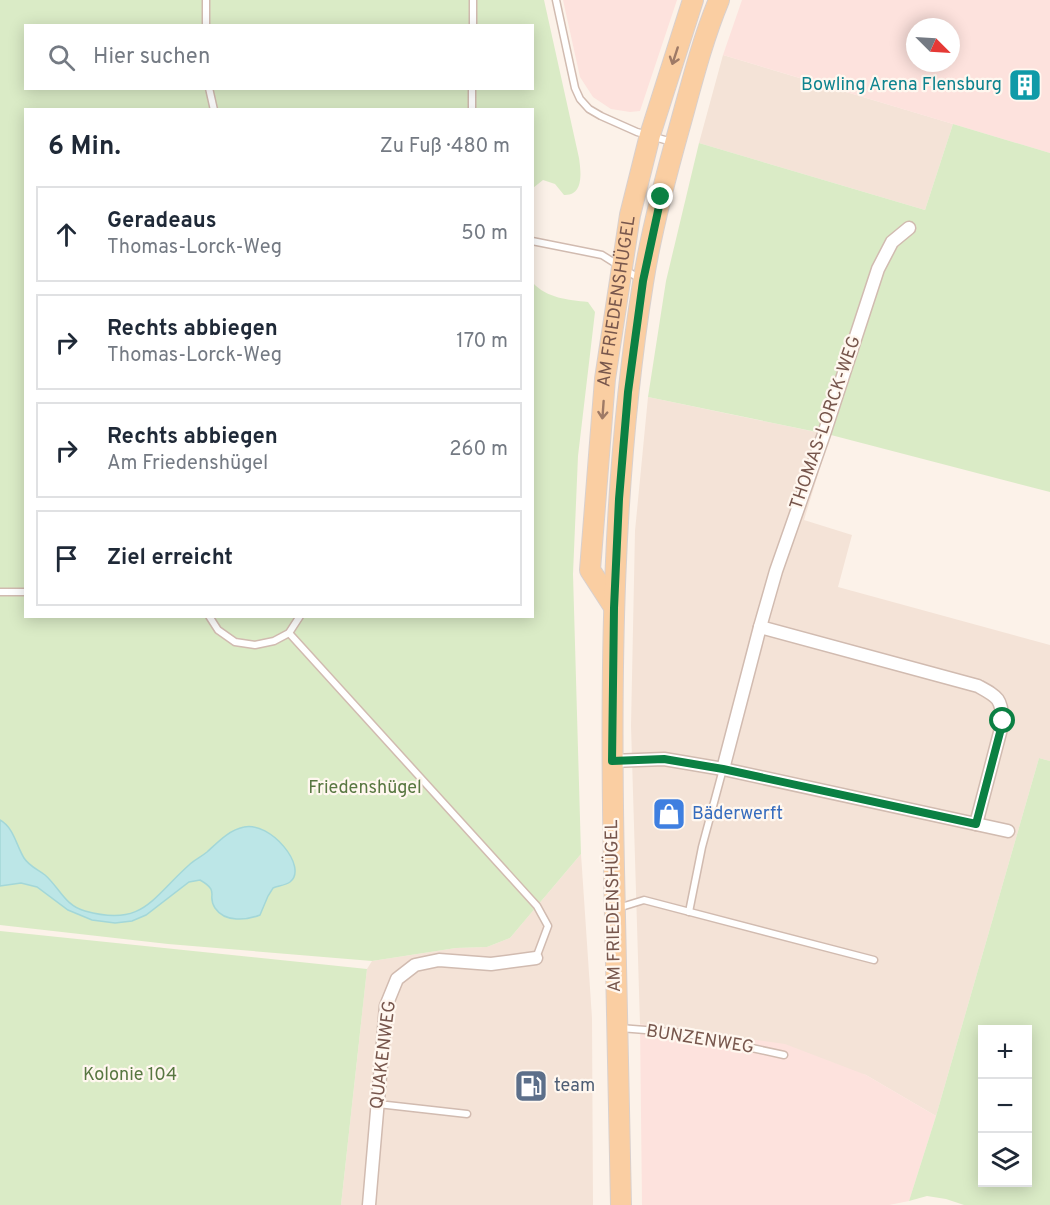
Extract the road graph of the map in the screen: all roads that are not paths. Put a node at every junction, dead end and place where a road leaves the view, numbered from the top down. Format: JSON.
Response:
{"nodes":[{"id":1,"x":206,"y":0,"type":"edge"},
{"id":2,"x":473,"y":0,"type":"edge"},
{"id":3,"x":556,"y":0,"type":"edge"},
{"id":4,"x":693,"y":0,"type":"edge"},
{"id":5,"x":719,"y":0,"type":"edge"},
{"id":6,"x":206,"y":24,"type":"edge"},
{"id":7,"x":473,"y":24,"type":"edge"},
{"id":8,"x":209,"y":90,"type":"edge"},
{"id":9,"x":472,"y":90,"type":"edge"},
{"id":10,"x":214,"y":108,"type":"edge"},
{"id":11,"x":472,"y":108,"type":"edge"},
{"id":12,"x":650,"y":135,"type":"junction"},
{"id":13,"x":675,"y":143,"type":"junction"},
{"id":14,"x":909,"y":228,"type":"dead end"},
{"id":15,"x":534,"y":241,"type":"edge"},
{"id":16,"x":621,"y":266,"type":"junction"},
{"id":17,"x":643,"y":281,"type":"junction"},
{"id":18,"x":0,"y":592,"type":"edge"},
{"id":19,"x":24,"y":592,"type":"edge"},
{"id":20,"x":614,"y":608,"type":"junction"},
{"id":21,"x":210,"y":618,"type":"edge"},
{"id":22,"x":299,"y":618,"type":"edge"},
{"id":23,"x":760,"y":627,"type":"junction"},
{"id":24,"x":289,"y":633,"type":"junction"},
{"id":25,"x":612,"y":761,"type":"junction"},
{"id":26,"x":723,"y":769,"type":"junction"},
{"id":27,"x":976,"y":824,"type":"junction"},
{"id":28,"x":1008,"y":831,"type":"dead end"},
{"id":29,"x":615,"y":909,"type":"junction"},
{"id":30,"x":689,"y":912,"type":"junction"},
{"id":31,"x":536,"y":958,"type":"joint"},
{"id":32,"x":874,"y":960,"type":"dead end"},
{"id":33,"x":616,"y":1028,"type":"junction"},
{"id":34,"x":784,"y":1054,"type":"dead end"},
{"id":35,"x":378,"y":1104,"type":"junction"},
{"id":36,"x":467,"y":1114,"type":"dead end"},
{"id":37,"x":369,"y":1205,"type":"edge"},
{"id":38,"x":621,"y":1205,"type":"edge"}],
"edges":[{"from":1,"to":6,"type":"lane"},
{"from":2,"to":7,"type":"lane"},
{"from":3,"to":12,"type":"lane"},
{"from":4,"to":12,"type":"main road","name":"AM FRIEDENSHÜGEL","one_way":true},
{"from":5,"to":13,"type":"main road","name":"AM FRIEDENSHÜGEL"},
{"from":8,"to":10,"type":"lane"},
{"from":9,"to":11,"type":"lane"},
{"from":12,"to":13,"type":"lane"},
{"from":12,"to":16,"type":"main road","name":"AM FRIEDENSHÜGEL"},
{"from":13,"to":17,"type":"main road","name":"AM FRIEDENSHÜGEL"},
{"from":14,"to":23,"type":"street","name":"THOMAS-LORCK-WEG"},
{"from":15,"to":16,"type":"lane"},
{"from":16,"to":17,"type":"lane"},
{"from":16,"to":20,"type":"main road","name":"AM FRIEDENSHÜGEL","one_way":true},
{"from":17,"to":20,"type":"main road","name":"AM FRIEDENSHÜGEL"},
{"from":18,"to":19,"type":"lane"},
{"from":20,"to":25,"type":"main road","name":"AM FRIEDENSHÜGEL"},
{"from":21,"to":24,"type":"lane"},
{"from":22,"to":24,"type":"lane"},
{"from":23,"to":26,"type":"street","name":"THOMAS-LORCK-WEG"},
{"from":23,"to":27,"type":"street"},
{"from":24,"to":31,"type":"lane"},
{"from":25,"to":26,"type":"street"},
{"from":25,"to":29,"type":"main road","name":"AM FRIEDENSHÜGEL"},
{"from":26,"to":27,"type":"street"},
{"from":26,"to":30,"type":"lane"},
{"from":27,"to":28,"type":"street"},
{"from":29,"to":30,"type":"lane"},
{"from":29,"to":33,"type":"main road","name":"AM FRIEDENSHÜGEL"},
{"from":30,"to":32,"type":"lane"},
{"from":31,"to":35,"type":"street","name":"QUAKENWEG"},
{"from":33,"to":34,"type":"lane","name":"BUNZENWEG"},
{"from":33,"to":38,"type":"main road","name":"AM FRIEDENSHÜGEL"},
{"from":35,"to":36,"type":"lane"},
{"from":35,"to":37,"type":"street","name":"QUAKENWEG"}]}
